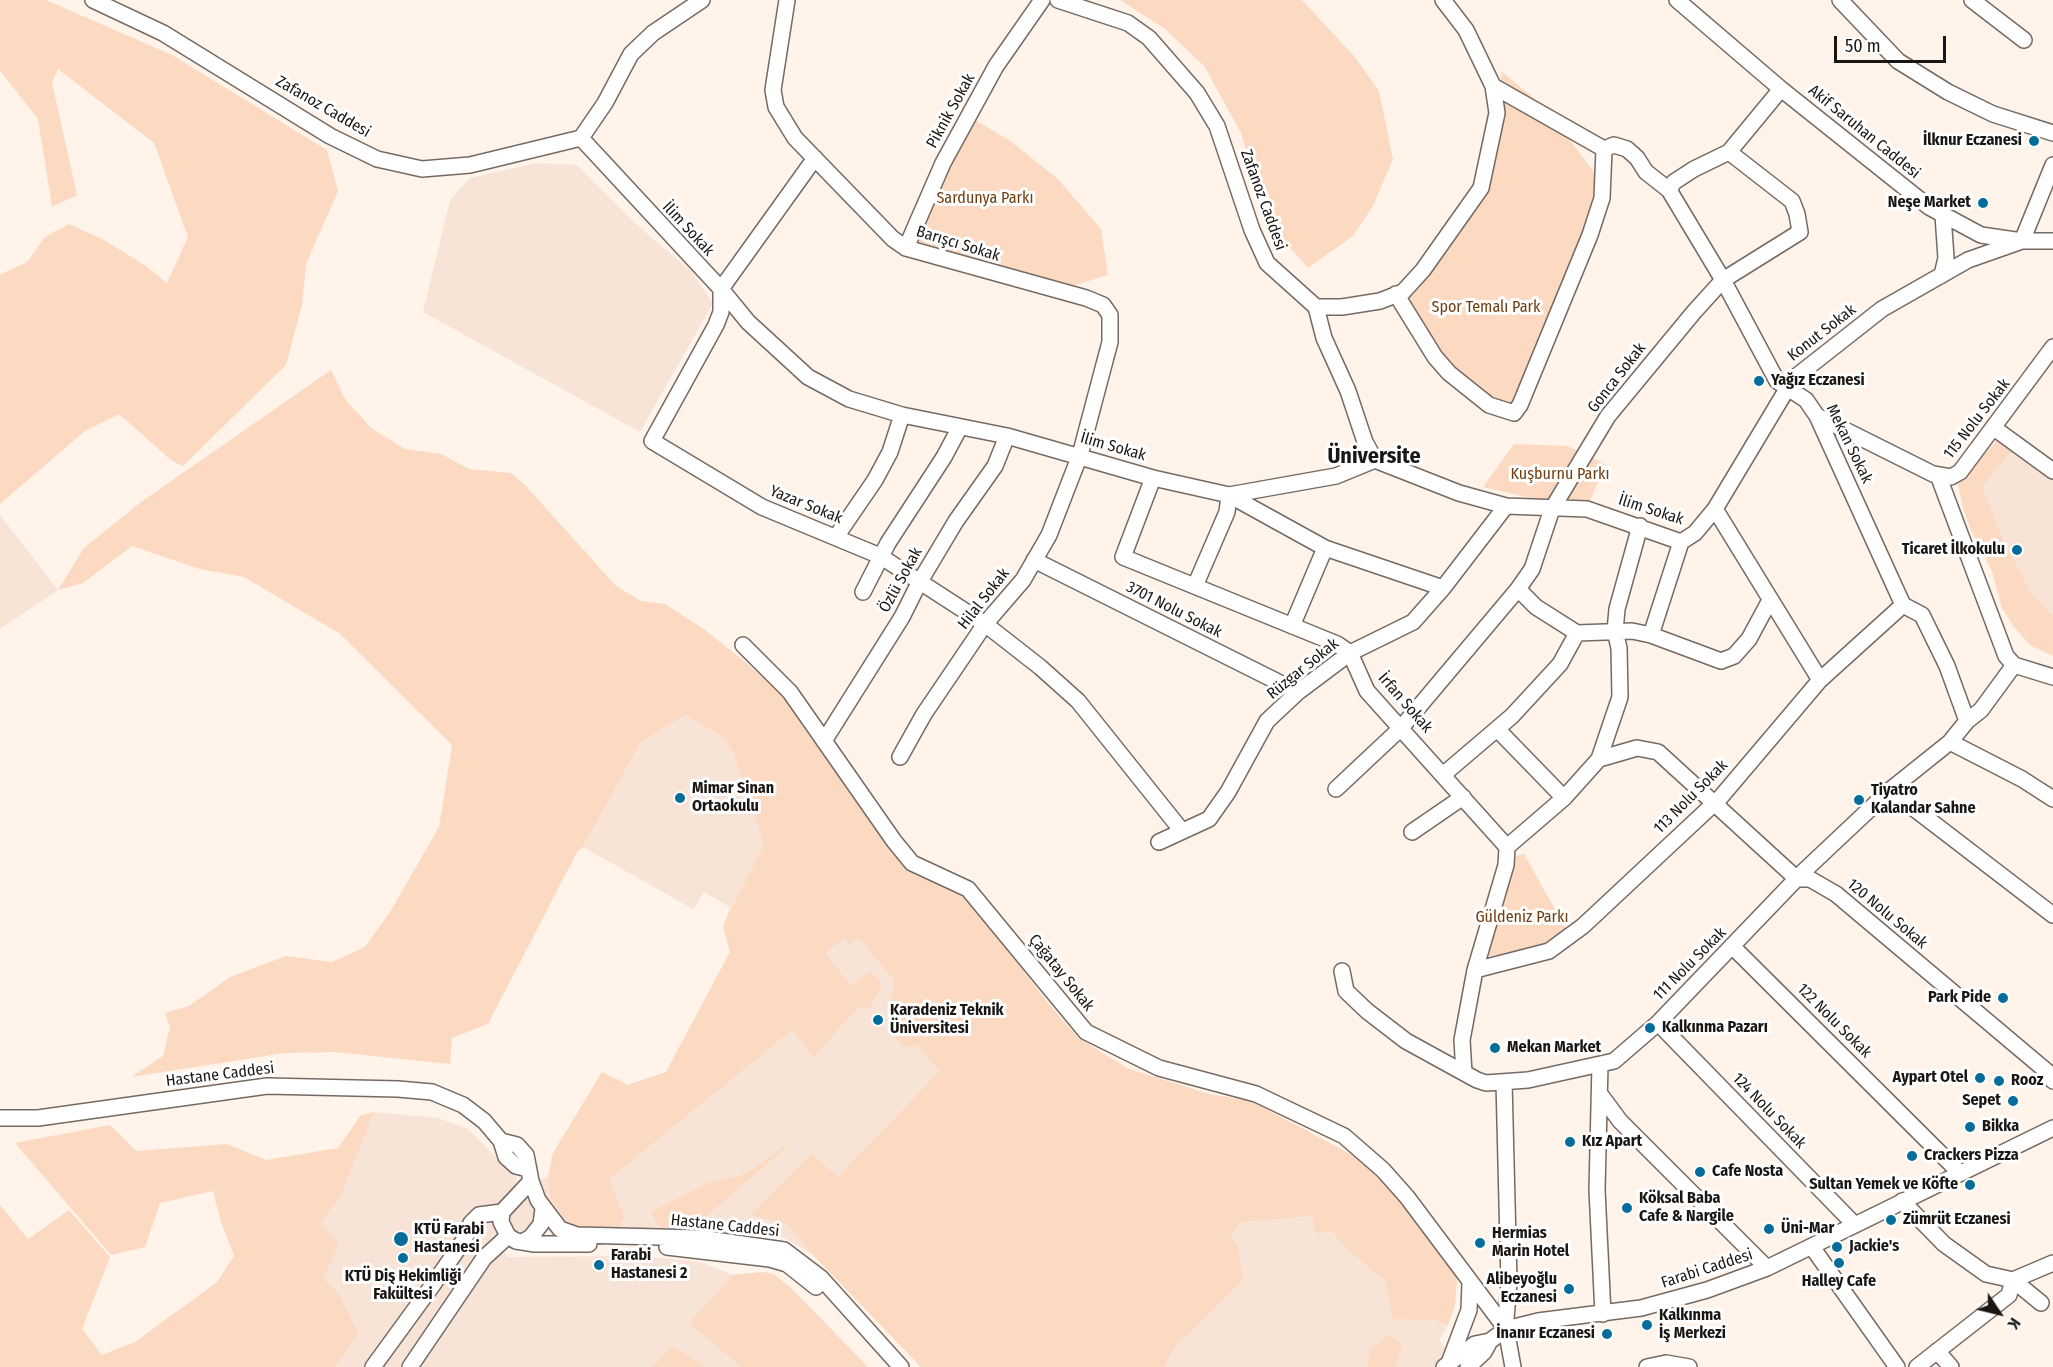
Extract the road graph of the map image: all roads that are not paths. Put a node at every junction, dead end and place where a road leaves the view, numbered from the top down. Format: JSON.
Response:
{"nodes":[{"id":1,"x":93,"y":0,"type":"edge"},
{"id":2,"x":702,"y":0,"type":"edge"},
{"id":3,"x":787,"y":0,"type":"edge"},
{"id":4,"x":1042,"y":0,"type":"edge"},
{"id":5,"x":1058,"y":0,"type":"edge"},
{"id":6,"x":1443,"y":0,"type":"edge"},
{"id":7,"x":1677,"y":0,"type":"edge"},
{"id":8,"x":1841,"y":0,"type":"edge"},
{"id":9,"x":1972,"y":0,"type":"edge"},
{"id":10,"x":2024,"y":40,"type":"dead end"},
{"id":11,"x":1493,"y":86,"type":"junction"},
{"id":12,"x":1781,"y":89,"type":"junction"},
{"id":13,"x":2053,"y":133,"type":"edge"},
{"id":14,"x":580,"y":138,"type":"junction"},
{"id":15,"x":1604,"y":149,"type":"junction"},
{"id":16,"x":1729,"y":152,"type":"junction"},
{"id":17,"x":815,"y":158,"type":"junction"},
{"id":18,"x":2053,"y":165,"type":"edge"},
{"id":19,"x":1669,"y":190,"type":"junction"},
{"id":20,"x":1943,"y":214,"type":"junction"},
{"id":21,"x":2022,"y":241,"type":"junction"},
{"id":22,"x":2053,"y":241,"type":"edge"},
{"id":23,"x":906,"y":248,"type":"junction"},
{"id":24,"x":1942,"y":274,"type":"junction"},
{"id":25,"x":1723,"y":280,"type":"junction"},
{"id":26,"x":721,"y":289,"type":"junction"},
{"id":27,"x":1396,"y":294,"type":"junction"},
{"id":28,"x":1316,"y":307,"type":"junction"},
{"id":29,"x":2053,"y":347,"type":"edge"},
{"id":30,"x":1787,"y":387,"type":"junction"},
{"id":31,"x":902,"y":415,"type":"junction"},
{"id":32,"x":1817,"y":416,"type":"junction"},
{"id":33,"x":960,"y":427,"type":"junction"},
{"id":34,"x":1994,"y":428,"type":"junction"},
{"id":35,"x":1007,"y":436,"type":"junction"},
{"id":36,"x":1080,"y":456,"type":"junction"},
{"id":37,"x":1375,"y":460,"type":"junction"},
{"id":38,"x":2053,"y":471,"type":"edge"},
{"id":39,"x":1938,"y":475,"type":"junction"},
{"id":40,"x":1153,"y":478,"type":"junction"},
{"id":41,"x":1229,"y":495,"type":"junction"},
{"id":42,"x":1506,"y":506,"type":"junction"},
{"id":43,"x":1552,"y":508,"type":"junction"},
{"id":44,"x":1715,"y":509,"type":"junction"},
{"id":45,"x":1640,"y":526,"type":"junction"},
{"id":46,"x":836,"y":537,"type":"junction"},
{"id":47,"x":1681,"y":542,"type":"junction"},
{"id":48,"x":1325,"y":548,"type":"junction"},
{"id":49,"x":880,"y":556,"type":"junction"},
{"id":50,"x":1034,"y":560,"type":"junction"},
{"id":51,"x":919,"y":583,"type":"junction"},
{"id":52,"x":1196,"y":586,"type":"junction"},
{"id":53,"x":1443,"y":588,"type":"junction"},
{"id":54,"x":1518,"y":589,"type":"junction"},
{"id":55,"x":863,"y":592,"type":"dead end"},
{"id":56,"x":1770,"y":600,"type":"junction"},
{"id":57,"x":1903,"y":605,"type":"junction"},
{"id":58,"x":985,"y":624,"type":"junction"},
{"id":59,"x":1292,"y":626,"type":"junction"},
{"id":60,"x":1615,"y":630,"type":"junction"},
{"id":61,"x":1577,"y":633,"type":"junction"},
{"id":62,"x":1651,"y":635,"type":"junction"},
{"id":63,"x":743,"y":645,"type":"dead end"},
{"id":64,"x":1350,"y":652,"type":"junction"},
{"id":65,"x":2014,"y":665,"type":"junction"},
{"id":66,"x":2053,"y":677,"type":"edge"},
{"id":67,"x":1820,"y":680,"type":"junction"},
{"id":68,"x":1298,"y":692,"type":"junction"},
{"id":69,"x":1967,"y":721,"type":"junction"},
{"id":70,"x":1401,"y":728,"type":"junction"},
{"id":71,"x":1497,"y":729,"type":"junction"},
{"id":72,"x":824,"y":741,"type":"junction"},
{"id":73,"x":1950,"y":742,"type":"junction"},
{"id":74,"x":900,"y":757,"type":"dead end"},
{"id":75,"x":1599,"y":759,"type":"junction"},
{"id":76,"x":1444,"y":774,"type":"junction"},
{"id":77,"x":1336,"y":789,"type":"dead end"},
{"id":78,"x":1890,"y":790,"type":"junction"},
{"id":79,"x":1463,"y":796,"type":"junction"},
{"id":80,"x":1564,"y":798,"type":"junction"},
{"id":81,"x":2053,"y":799,"type":"edge"},
{"id":82,"x":1713,"y":804,"type":"junction"},
{"id":83,"x":1182,"y":831,"type":"junction"},
{"id":84,"x":1412,"y":832,"type":"dead end"},
{"id":85,"x":1159,"y":842,"type":"dead end"},
{"id":86,"x":1507,"y":847,"type":"junction"},
{"id":87,"x":1797,"y":879,"type":"junction"},
{"id":88,"x":2053,"y":915,"type":"edge"},
{"id":89,"x":1734,"y":947,"type":"junction"},
{"id":90,"x":1475,"y":970,"type":"junction"},
{"id":91,"x":1342,"y":971,"type":"dead end"},
{"id":92,"x":1658,"y":1023,"type":"junction"},
{"id":93,"x":1600,"y":1065,"type":"junction"},
{"id":94,"x":1464,"y":1073,"type":"junction"},
{"id":95,"x":2052,"y":1074,"type":"edge"},
{"id":96,"x":1504,"y":1082,"type":"junction"},
{"id":97,"x":1600,"y":1094,"type":"junction"},
{"id":98,"x":0,"y":1118,"type":"edge"},
{"id":99,"x":2053,"y":1128,"type":"edge"},
{"id":100,"x":1959,"y":1172,"type":"junction"},
{"id":101,"x":529,"y":1175,"type":"junction"},
{"id":102,"x":519,"y":1196,"type":"junction"},
{"id":103,"x":1902,"y":1201,"type":"junction"},
{"id":104,"x":541,"y":1204,"type":"junction"},
{"id":105,"x":502,"y":1212,"type":"junction"},
{"id":106,"x":1855,"y":1225,"type":"junction"},
{"id":107,"x":515,"y":1239,"type":"junction"},
{"id":108,"x":1812,"y":1247,"type":"junction"},
{"id":109,"x":2053,"y":1263,"type":"edge"},
{"id":110,"x":1767,"y":1268,"type":"junction"},
{"id":111,"x":2013,"y":1280,"type":"junction"},
{"id":112,"x":1470,"y":1283,"type":"junction"},
{"id":113,"x":2041,"y":1302,"type":"dead end"},
{"id":114,"x":1603,"y":1314,"type":"junction"},
{"id":115,"x":1506,"y":1329,"type":"junction"},
{"id":116,"x":1490,"y":1341,"type":"junction"},
{"id":117,"x":1937,"y":1351,"type":"junction"},
{"id":118,"x":1446,"y":1365,"type":"edge"},
{"id":119,"x":373,"y":1367,"type":"edge"},
{"id":120,"x":410,"y":1367,"type":"edge"},
{"id":121,"x":889,"y":1367,"type":"edge"},
{"id":122,"x":901,"y":1367,"type":"edge"},
{"id":123,"x":1468,"y":1367,"type":"edge"},
{"id":124,"x":1503,"y":1367,"type":"edge"},
{"id":125,"x":1513,"y":1367,"type":"edge"},
{"id":126,"x":1647,"y":1367,"type":"edge"},
{"id":127,"x":1689,"y":1367,"type":"edge"},
{"id":128,"x":1897,"y":1367,"type":"edge"},
{"id":129,"x":1917,"y":1367,"type":"edge"},
{"id":130,"x":1951,"y":1367,"type":"edge"}],
"edges":[{"from":1,"to":14,"type":"street","name":"Zafanoz Caddesi"},
{"from":2,"to":14,"type":"street"},
{"from":3,"to":17,"type":"street","name":"Barışcı Sokak"},
{"from":4,"to":23,"type":"street","name":"Piknik Sokak"},
{"from":5,"to":28,"type":"street","name":"Zafanoz Caddesi"},
{"from":6,"to":11,"type":"street"},
{"from":7,"to":12,"type":"street","name":"Akif Saruhan Caddesi"},
{"from":8,"to":13,"type":"street"},
{"from":9,"to":10,"type":"street"},
{"from":11,"to":15,"type":"street"},
{"from":11,"to":27,"type":"street"},
{"from":12,"to":16,"type":"street"},
{"from":12,"to":20,"type":"street","name":"Akif Saruhan Caddesi"},
{"from":14,"to":26,"type":"street","name":"İlim Sokak"},
{"from":15,"to":19,"type":"street"},
{"from":15,"to":27,"type":"street"},
{"from":16,"to":19,"type":"street"},
{"from":16,"to":25,"type":"street","name":"Gonca Sokak"},
{"from":17,"to":23,"type":"street","name":"Barışcı Sokak"},
{"from":17,"to":26,"type":"street"},
{"from":18,"to":21,"type":"street"},
{"from":19,"to":25,"type":"street","name":"Mekan Sokak"},
{"from":20,"to":21,"type":"street","name":"Akif Saruhan Caddesi"},
{"from":20,"to":24,"type":"street"},
{"from":21,"to":22,"type":"street","name":"Akif Saruhan Caddesi"},
{"from":21,"to":24,"type":"street","name":"Konut Sokak"},
{"from":23,"to":36,"type":"street","name":"Barışcı Sokak"},
{"from":24,"to":30,"type":"street","name":"Konut Sokak"},
{"from":25,"to":30,"type":"street","name":"Mekan Sokak"},
{"from":25,"to":43,"type":"street","name":"Gonca Sokak"},
{"from":26,"to":31,"type":"street","name":"İlim Sokak"},
{"from":26,"to":46,"type":"street","name":"Yazar Sokak"},
{"from":27,"to":28,"type":"street"},
{"from":28,"to":37,"type":"street"},
{"from":29,"to":34,"type":"street","name":"115 Nolu Sokak"},
{"from":30,"to":32,"type":"street","name":"Mekan Sokak"},
{"from":30,"to":44,"type":"street","name":"Konut Sokak"},
{"from":31,"to":33,"type":"street","name":"İlim Sokak"},
{"from":31,"to":46,"type":"street"},
{"from":32,"to":39,"type":"street","name":"115 Nolu Sokak"},
{"from":32,"to":57,"type":"street","name":"Mekan Sokak"},
{"from":33,"to":35,"type":"street","name":"İlim Sokak"},
{"from":33,"to":49,"type":"street"},
{"from":34,"to":38,"type":"street"},
{"from":34,"to":39,"type":"street","name":"115 Nolu Sokak"},
{"from":35,"to":36,"type":"street","name":"İlim Sokak"},
{"from":35,"to":51,"type":"street","name":"Özlü Sokak"},
{"from":36,"to":40,"type":"street","name":"İlim Sokak"},
{"from":36,"to":50,"type":"street","name":"Hilal Sokak"},
{"from":37,"to":41,"type":"street","name":"İlim Sokak"},
{"from":37,"to":42,"type":"street","name":"İlim Sokak"},
{"from":39,"to":65,"type":"street"},
{"from":40,"to":41,"type":"street","name":"İlim Sokak"},
{"from":40,"to":52,"type":"street"},
{"from":41,"to":48,"type":"street"},
{"from":41,"to":52,"type":"street"},
{"from":42,"to":43,"type":"street","name":"İlim Sokak"},
{"from":42,"to":53,"type":"street","name":"Rüzgar Sokak"},
{"from":43,"to":45,"type":"street","name":"İlim Sokak"},
{"from":43,"to":54,"type":"street","name":"Gonca Sokak"},
{"from":44,"to":47,"type":"street","name":"İlim Sokak"},
{"from":44,"to":56,"type":"street"},
{"from":45,"to":47,"type":"street","name":"İlim Sokak"},
{"from":45,"to":60,"type":"street"},
{"from":46,"to":49,"type":"street","name":"Yazar Sokak"},
{"from":47,"to":62,"type":"street"},
{"from":48,"to":53,"type":"street"},
{"from":48,"to":59,"type":"street"},
{"from":49,"to":51,"type":"street","name":"Yazar Sokak"},
{"from":49,"to":55,"type":"street"},
{"from":50,"to":58,"type":"street","name":"Hilal Sokak"},
{"from":50,"to":68,"type":"street","name":"3701 Nolu Sokak"},
{"from":51,"to":58,"type":"street","name":"Yazar Sokak"},
{"from":51,"to":72,"type":"street","name":"Özlü Sokak"},
{"from":52,"to":59,"type":"street"},
{"from":53,"to":64,"type":"street","name":"Rüzgar Sokak"},
{"from":54,"to":61,"type":"street"},
{"from":54,"to":70,"type":"street","name":"Gonca Sokak"},
{"from":56,"to":62,"type":"street"},
{"from":56,"to":67,"type":"street"},
{"from":57,"to":67,"type":"street","name":"113 Nolu Sokak"},
{"from":57,"to":69,"type":"street"},
{"from":58,"to":74,"type":"street","name":"Hilal Sokak"},
{"from":58,"to":83,"type":"street","name":"Yazar Sokak"},
{"from":59,"to":64,"type":"street"},
{"from":60,"to":61,"type":"street"},
{"from":60,"to":62,"type":"street"},
{"from":60,"to":75,"type":"street"},
{"from":61,"to":71,"type":"street"},
{"from":63,"to":72,"type":"street","name":"Çağatay Sokak"},
{"from":64,"to":68,"type":"street","name":"Rüzgar Sokak"},
{"from":64,"to":70,"type":"street","name":"İrfan Sokak"},
{"from":65,"to":66,"type":"street"},
{"from":65,"to":69,"type":"street","name":"111 Nolu Sokak"},
{"from":67,"to":82,"type":"street","name":"113 Nolu Sokak"},
{"from":68,"to":83,"type":"street","name":"Rüzgar Sokak"},
{"from":69,"to":73,"type":"street","name":"111 Nolu Sokak"},
{"from":70,"to":76,"type":"street","name":"İrfan Sokak"},
{"from":70,"to":77,"type":"street","name":"Gonca Sokak"},
{"from":71,"to":76,"type":"street"},
{"from":71,"to":80,"type":"street"},
{"from":72,"to":112,"type":"street","name":"Çağatay Sokak"},
{"from":73,"to":78,"type":"street","name":"111 Nolu Sokak"},
{"from":73,"to":81,"type":"street"},
{"from":75,"to":80,"type":"street"},
{"from":75,"to":82,"type":"street","name":"120 Nolu Sokak"},
{"from":76,"to":79,"type":"street","name":"İrfan Sokak"},
{"from":78,"to":87,"type":"street","name":"111 Nolu Sokak"},
{"from":78,"to":88,"type":"street"},
{"from":79,"to":84,"type":"street"},
{"from":79,"to":86,"type":"street","name":"İrfan Sokak"},
{"from":80,"to":86,"type":"street"},
{"from":82,"to":87,"type":"street","name":"120 Nolu Sokak"},
{"from":82,"to":90,"type":"street","name":"113 Nolu Sokak"},
{"from":83,"to":85,"type":"street","name":"Rüzgar Sokak"},
{"from":86,"to":90,"type":"street"},
{"from":87,"to":89,"type":"street","name":"111 Nolu Sokak"},
{"from":87,"to":95,"type":"street","name":"120 Nolu Sokak"},
{"from":89,"to":92,"type":"street","name":"111 Nolu Sokak"},
{"from":89,"to":100,"type":"street","name":"122 Nolu Sokak"},
{"from":90,"to":94,"type":"street"},
{"from":91,"to":94,"type":"street","name":"111 Nolu Sokak"},
{"from":92,"to":93,"type":"street","name":"111 Nolu Sokak"},
{"from":92,"to":106,"type":"street","name":"124 Nolu Sokak"},
{"from":93,"to":96,"type":"street","name":"111 Nolu Sokak"},
{"from":93,"to":97,"type":"street"},
{"from":94,"to":96,"type":"street","name":"111 Nolu Sokak"},
{"from":96,"to":115,"type":"street"},
{"from":97,"to":110,"type":"street"},
{"from":97,"to":114,"type":"street"},
{"from":98,"to":101,"type":"street","name":"Hastane Caddesi"},
{"from":99,"to":100,"type":"street","name":"Farabi Caddesi"},
{"from":100,"to":103,"type":"street","name":"Farabi Caddesi"},
{"from":101,"to":102,"type":"street"},
{"from":101,"to":104,"type":"street","name":"Hastane Caddesi"},
{"from":102,"to":104,"type":"street"},
{"from":102,"to":105,"type":"street"},
{"from":103,"to":106,"type":"street","name":"Farabi Caddesi"},
{"from":103,"to":111,"type":"street"},
{"from":104,"to":107,"type":"street"},
{"from":104,"to":122,"type":"street","name":"Hastane Caddesi"},
{"from":105,"to":107,"type":"street"},
{"from":105,"to":119,"type":"street"},
{"from":106,"to":108,"type":"street","name":"Farabi Caddesi"},
{"from":107,"to":120,"type":"street"},
{"from":107,"to":121,"type":"street","name":"Hastane Caddesi"},
{"from":108,"to":110,"type":"street","name":"Farabi Caddesi"},
{"from":108,"to":128,"type":"street"},
{"from":109,"to":111,"type":"street"},
{"from":110,"to":114,"type":"street","name":"Farabi Caddesi"},
{"from":111,"to":113,"type":"street"},
{"from":111,"to":117,"type":"street"},
{"from":112,"to":115,"type":"street","name":"Çağatay Sokak"},
{"from":112,"to":118,"type":"street"},
{"from":114,"to":115,"type":"street","name":"Farabi Caddesi"},
{"from":115,"to":116,"type":"street","name":"Farabi Caddesi"},
{"from":115,"to":124,"type":"street"},
{"from":115,"to":125,"type":"street"},
{"from":116,"to":118,"type":"street","name":"Farabi Caddesi"},
{"from":116,"to":123,"type":"street","name":"Farabi Caddesi"},
{"from":117,"to":129,"type":"street"},
{"from":117,"to":130,"type":"street"},
{"from":126,"to":127,"type":"street"}]}
